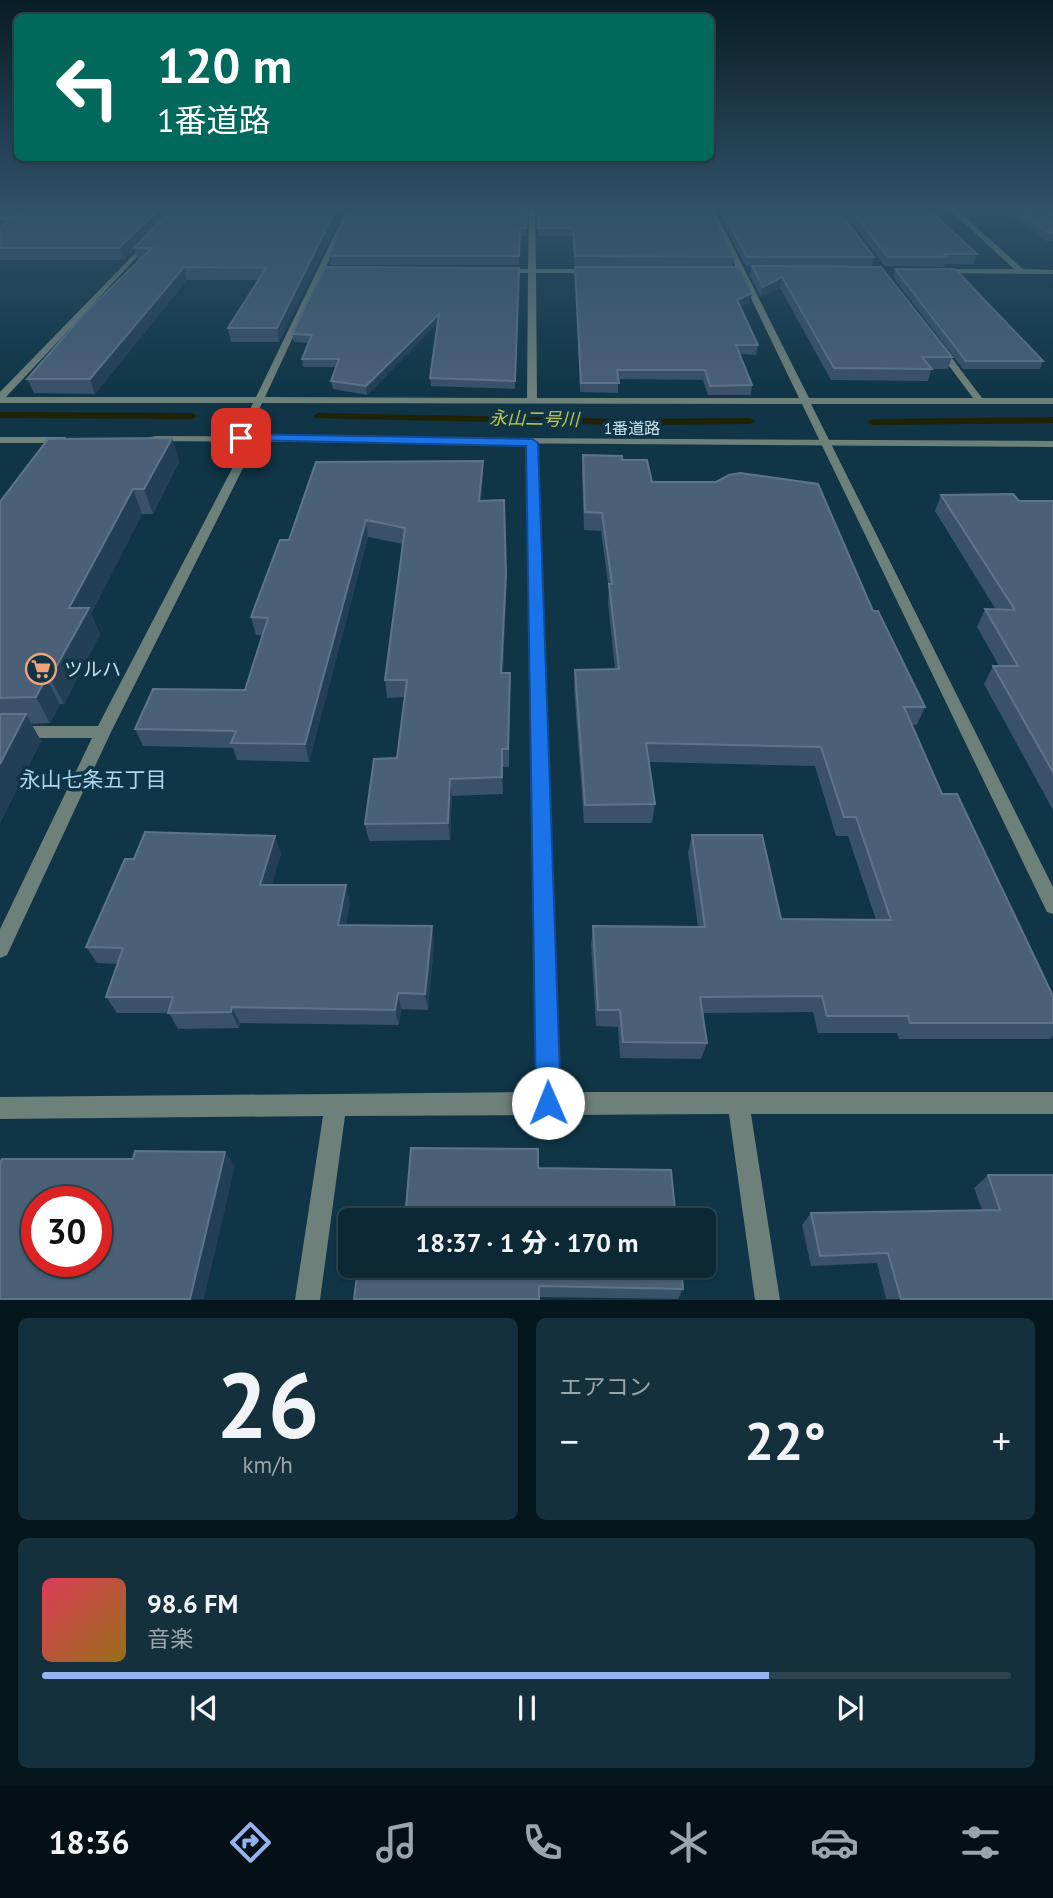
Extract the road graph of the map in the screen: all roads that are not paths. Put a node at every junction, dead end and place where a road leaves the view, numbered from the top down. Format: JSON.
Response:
{"nodes":[{"id":1,"x":122,"y":270,"type":"edge"},
{"id":2,"x":321,"y":270,"type":"joint"},
{"id":3,"x":334,"y":270,"type":"edge"},
{"id":4,"x":493,"y":271,"type":"edge"},
{"id":5,"x":532,"y":271,"type":"junction"},
{"id":6,"x":601,"y":271,"type":"edge"},
{"id":7,"x":726,"y":271,"type":"edge"},
{"id":8,"x":746,"y":271,"type":"joint"},
{"id":9,"x":925,"y":271,"type":"edge"},
{"id":10,"x":1020,"y":271,"type":"joint"},
{"id":11,"x":1053,"y":272,"type":"edge"},
{"id":12,"x":931,"y":336,"type":"edge"},
{"id":13,"x":0,"y":399,"type":"edge"},
{"id":14,"x":979,"y":400,"type":"junction"},
{"id":15,"x":532,"y":401,"type":"junction"},
{"id":16,"x":1053,"y":401,"type":"edge"},
{"id":17,"x":258,"y":402,"type":"junction"},
{"id":18,"x":804,"y":402,"type":"junction"},
{"id":19,"x":247,"y":438,"type":"junction"},
{"id":20,"x":80,"y":439,"type":"edge"},
{"id":21,"x":147,"y":439,"type":"edge"},
{"id":22,"x":0,"y":440,"type":"edge"},
{"id":23,"x":532,"y":443,"type":"junction"},
{"id":24,"x":827,"y":444,"type":"junction"},
{"id":25,"x":1053,"y":444,"type":"edge"},
{"id":26,"x":0,"y":732,"type":"edge"},
{"id":27,"x":103,"y":732,"type":"junction"},
{"id":28,"x":1053,"y":906,"type":"edge"},
{"id":29,"x":0,"y":949,"type":"edge"},
{"id":30,"x":548,"y":1103,"type":"junction"},
{"id":31,"x":1053,"y":1103,"type":"edge"},
{"id":32,"x":739,"y":1104,"type":"junction"},
{"id":33,"x":336,"y":1105,"type":"junction"},
{"id":34,"x":0,"y":1108,"type":"edge"},
{"id":35,"x":307,"y":1300,"type":"edge"},
{"id":36,"x":768,"y":1300,"type":"edge"}],
"edges":[{"from":1,"to":13,"type":"street"},
{"from":2,"to":3,"type":"street"},
{"from":2,"to":17,"type":"street"},
{"from":4,"to":5,"type":"street"},
{"from":5,"to":6,"type":"street"},
{"from":5,"to":15,"type":"street"},
{"from":7,"to":8,"type":"street"},
{"from":8,"to":18,"type":"street"},
{"from":9,"to":10,"type":"street"},
{"from":10,"to":11,"type":"street"},
{"from":12,"to":14,"type":"street"},
{"from":13,"to":17,"type":"street"},
{"from":14,"to":16,"type":"street"},
{"from":14,"to":18,"type":"street"},
{"from":15,"to":17,"type":"street"},
{"from":15,"to":18,"type":"street"},
{"from":17,"to":19,"type":"street"},
{"from":18,"to":24,"type":"street"},
{"from":19,"to":21,"type":"street","name":"1番道路"},
{"from":19,"to":23,"type":"street","name":"1番道路"},
{"from":19,"to":27,"type":"street"},
{"from":20,"to":22,"type":"street"},
{"from":23,"to":24,"type":"street","name":"1番道路"},
{"from":23,"to":30,"type":"street"},
{"from":24,"to":25,"type":"street","name":"1番道路"},
{"from":24,"to":28,"type":"street"},
{"from":26,"to":27,"type":"street"},
{"from":27,"to":29,"type":"street"},
{"from":30,"to":32,"type":"street"},
{"from":30,"to":33,"type":"street"},
{"from":31,"to":32,"type":"street"},
{"from":32,"to":36,"type":"street"},
{"from":33,"to":34,"type":"street"},
{"from":33,"to":35,"type":"street"}]}
